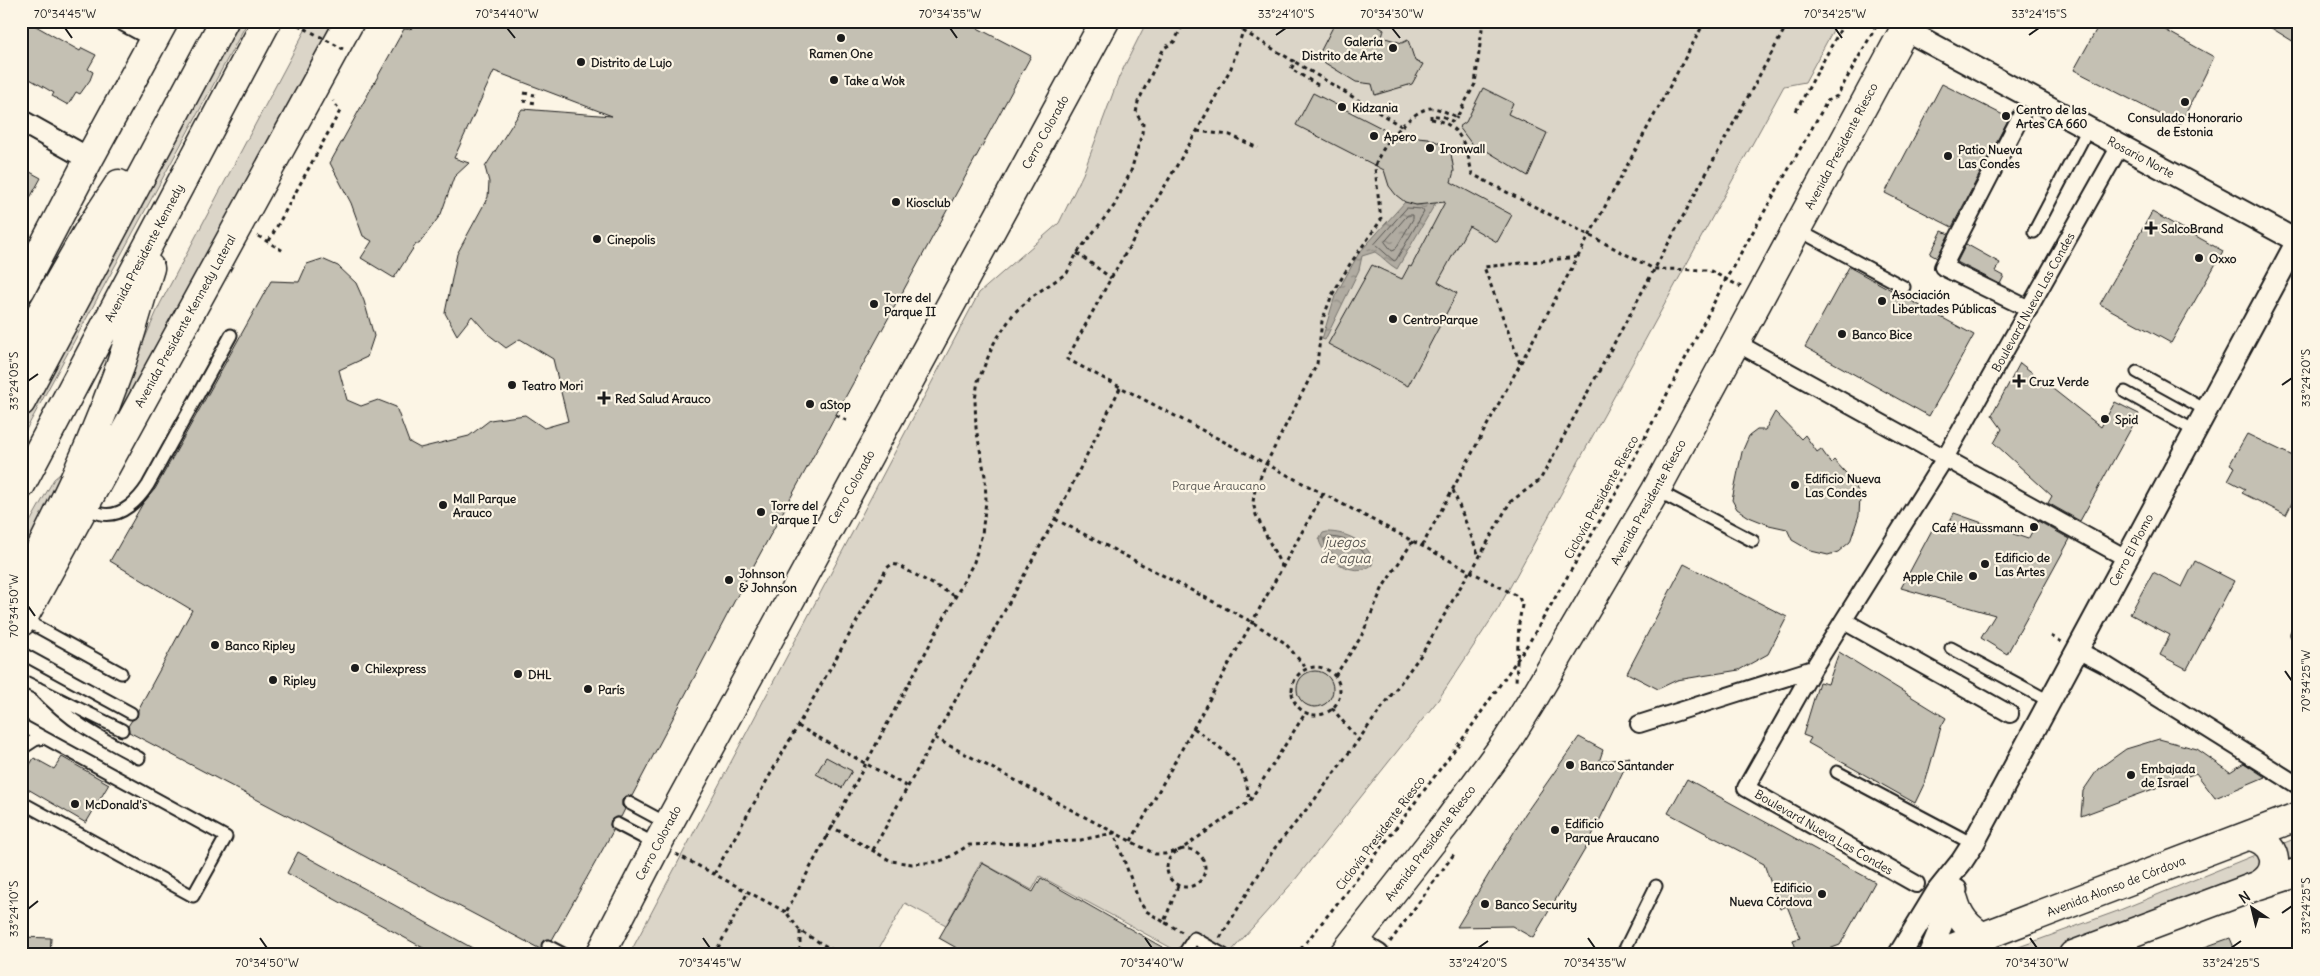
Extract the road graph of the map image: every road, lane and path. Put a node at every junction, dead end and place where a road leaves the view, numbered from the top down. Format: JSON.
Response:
{"nodes":[{"id":1,"x":115,"y":21,"type":"edge"},
{"id":2,"x":224,"y":21,"type":"edge"},
{"id":3,"x":267,"y":21,"type":"edge"},
{"id":4,"x":291,"y":21,"type":"edge"},
{"id":5,"x":350,"y":21,"type":"edge"},
{"id":6,"x":1105,"y":21,"type":"edge"},
{"id":7,"x":1185,"y":21,"type":"edge"},
{"id":8,"x":1249,"y":21,"type":"edge"},
{"id":9,"x":1483,"y":21,"type":"edge"},
{"id":10,"x":1705,"y":21,"type":"edge"},
{"id":11,"x":1771,"y":21,"type":"edge"},
{"id":12,"x":1789,"y":21,"type":"edge"},
{"id":13,"x":1845,"y":21,"type":"edge"},
{"id":14,"x":1897,"y":24,"type":"edge"},
{"id":15,"x":1785,"y":29,"type":"junction"},
{"id":16,"x":151,"y":30,"type":"edge"},
{"id":17,"x":1243,"y":31,"type":"junction"},
{"id":18,"x":343,"y":49,"type":"dead end"},
{"id":19,"x":1295,"y":62,"type":"junction"},
{"id":20,"x":195,"y":74,"type":"junction"},
{"id":21,"x":1318,"y":85,"type":"dead end"},
{"id":22,"x":524,"y":93,"type":"dead end"},
{"id":23,"x":535,"y":96,"type":"dead end"},
{"id":24,"x":331,"y":99,"type":"dead end"},
{"id":25,"x":523,"y":101,"type":"dead end"},
{"id":26,"x":536,"y":102,"type":"dead end"},
{"id":27,"x":1796,"y":111,"type":"dead end"},
{"id":28,"x":2021,"y":116,"type":"dead end"},
{"id":29,"x":1457,"y":117,"type":"junction"},
{"id":30,"x":21,"y":121,"type":"edge"},
{"id":31,"x":1401,"y":126,"type":"junction"},
{"id":32,"x":2088,"y":129,"type":"junction"},
{"id":33,"x":1197,"y":131,"type":"junction"},
{"id":34,"x":2120,"y":146,"type":"junction"},
{"id":35,"x":1258,"y":148,"type":"dead end"},
{"id":36,"x":89,"y":159,"type":"junction"},
{"id":37,"x":170,"y":204,"type":"junction"},
{"id":38,"x":237,"y":226,"type":"junction"},
{"id":39,"x":1796,"y":228,"type":"junction"},
{"id":40,"x":2034,"y":232,"type":"dead end"},
{"id":41,"x":1591,"y":234,"type":"junction"},
{"id":42,"x":2298,"y":240,"type":"edge"},
{"id":43,"x":268,"y":241,"type":"junction"},
{"id":44,"x":285,"y":252,"type":"dead end"},
{"id":45,"x":1077,"y":253,"type":"junction"},
{"id":46,"x":1578,"y":257,"type":"junction"},
{"id":47,"x":1654,"y":269,"type":"junction"},
{"id":48,"x":1111,"y":278,"type":"junction"},
{"id":49,"x":1726,"y":279,"type":"junction"},
{"id":50,"x":1904,"y":287,"type":"dead end"},
{"id":51,"x":21,"y":289,"type":"edge"},
{"id":52,"x":1759,"y":296,"type":"junction"},
{"id":53,"x":2028,"y":309,"type":"junction"},
{"id":54,"x":230,"y":335,"type":"dead end"},
{"id":55,"x":1735,"y":342,"type":"junction"},
{"id":56,"x":21,"y":348,"type":"edge"},
{"id":57,"x":1521,"y":364,"type":"junction"},
{"id":58,"x":2137,"y":372,"type":"dead end"},
{"id":59,"x":1120,"y":388,"type":"junction"},
{"id":60,"x":2125,"y":392,"type":"dead end"},
{"id":61,"x":21,"y":402,"type":"edge"},
{"id":62,"x":2206,"y":410,"type":"junction"},
{"id":63,"x":836,"y":414,"type":"dead end"},
{"id":64,"x":850,"y":422,"type":"dead end"},
{"id":65,"x":2195,"y":431,"type":"junction"},
{"id":66,"x":1945,"y":458,"type":"junction"},
{"id":67,"x":1266,"y":464,"type":"junction"},
{"id":68,"x":24,"y":481,"type":"edge"},
{"id":69,"x":1453,"y":490,"type":"junction"},
{"id":70,"x":1656,"y":490,"type":"junction"},
{"id":71,"x":1323,"y":494,"type":"junction"},
{"id":72,"x":83,"y":507,"type":"junction"},
{"id":73,"x":1056,"y":519,"type":"junction"},
{"id":74,"x":1752,"y":541,"type":"dead end"},
{"id":75,"x":1413,"y":542,"type":"junction"},
{"id":76,"x":1422,"y":546,"type":"junction"},
{"id":77,"x":1480,"y":557,"type":"junction"},
{"id":78,"x":2126,"y":558,"type":"junction"},
{"id":79,"x":1282,"y":567,"type":"junction"},
{"id":80,"x":1470,"y":572,"type":"junction"},
{"id":81,"x":21,"y":586,"type":"edge"},
{"id":82,"x":955,"y":596,"type":"junction"},
{"id":83,"x":22,"y":621,"type":"edge"},
{"id":84,"x":1844,"y":621,"type":"junction"},
{"id":85,"x":1252,"y":622,"type":"junction"},
{"id":86,"x":1951,"y":648,"type":"dead end"},
{"id":87,"x":2077,"y":650,"type":"junction"},
{"id":88,"x":21,"y":653,"type":"edge"},
{"id":89,"x":1518,"y":658,"type":"junction"},
{"id":90,"x":1307,"y":669,"type":"junction"},
{"id":91,"x":1814,"y":669,"type":"junction"},
{"id":92,"x":121,"y":673,"type":"dead end"},
{"id":93,"x":1335,"y":676,"type":"junction"},
{"id":94,"x":21,"y":680,"type":"edge"},
{"id":95,"x":38,"y":688,"type":"junction"},
{"id":96,"x":1535,"y":696,"type":"junction"},
{"id":97,"x":2049,"y":701,"type":"junction"},
{"id":98,"x":1332,"y":708,"type":"junction"},
{"id":99,"x":1306,"y":712,"type":"junction"},
{"id":100,"x":131,"y":713,"type":"dead end"},
{"id":101,"x":2010,"y":714,"type":"dead end"},
{"id":102,"x":1639,"y":724,"type":"dead end"},
{"id":103,"x":21,"y":726,"type":"edge"},
{"id":104,"x":798,"y":726,"type":"junction"},
{"id":105,"x":1194,"y":728,"type":"junction"},
{"id":106,"x":122,"y":730,"type":"dead end"},
{"id":107,"x":44,"y":738,"type":"junction"},
{"id":108,"x":935,"y":738,"type":"junction"},
{"id":109,"x":1359,"y":741,"type":"junction"},
{"id":110,"x":21,"y":749,"type":"edge"},
{"id":111,"x":139,"y":758,"type":"dead end"},
{"id":112,"x":866,"y":763,"type":"junction"},
{"id":113,"x":1837,"y":772,"type":"dead end"},
{"id":114,"x":2299,"y":786,"type":"edge"},
{"id":115,"x":908,"y":787,"type":"junction"},
{"id":116,"x":21,"y":802,"type":"edge"},
{"id":117,"x":1249,"y":802,"type":"junction"},
{"id":118,"x":629,"y":803,"type":"dead end"},
{"id":119,"x":2299,"y":816,"type":"edge"},
{"id":120,"x":617,"y":824,"type":"dead end"},
{"id":121,"x":1114,"y":833,"type":"junction"},
{"id":122,"x":662,"y":834,"type":"junction"},
{"id":123,"x":2249,"y":836,"type":"junction"},
{"id":124,"x":826,"y":838,"type":"junction"},
{"id":125,"x":1131,"y":842,"type":"junction"},
{"id":126,"x":873,"y":850,"type":"junction"},
{"id":127,"x":1180,"y":850,"type":"junction"},
{"id":128,"x":1968,"y":853,"type":"junction"},
{"id":129,"x":2299,"y":872,"type":"edge"},
{"id":130,"x":714,"y":874,"type":"junction"},
{"id":131,"x":1916,"y":884,"type":"dead end"},
{"id":132,"x":2259,"y":885,"type":"junction"},
{"id":133,"x":1178,"y":886,"type":"junction"},
{"id":134,"x":1656,"y":886,"type":"dead end"},
{"id":135,"x":748,"y":892,"type":"junction"},
{"id":136,"x":1954,"y":900,"type":"junction"},
{"id":137,"x":786,"y":912,"type":"junction"},
{"id":138,"x":1164,"y":922,"type":"junction"},
{"id":139,"x":800,"y":931,"type":"junction"},
{"id":140,"x":1983,"y":937,"type":"junction"},
{"id":141,"x":1194,"y":938,"type":"junction"},
{"id":142,"x":2299,"y":941,"type":"edge"},
{"id":143,"x":548,"y":946,"type":"dead end"},
{"id":144,"x":828,"y":947,"type":"junction"},
{"id":145,"x":1213,"y":948,"type":"junction"},
{"id":146,"x":1349,"y":948,"type":"edge"},
{"id":147,"x":565,"y":955,"type":"edge"},
{"id":148,"x":600,"y":955,"type":"edge"},
{"id":149,"x":714,"y":955,"type":"edge"},
{"id":150,"x":800,"y":955,"type":"edge"},
{"id":151,"x":810,"y":955,"type":"edge"},
{"id":152,"x":841,"y":955,"type":"edge"},
{"id":153,"x":1183,"y":955,"type":"edge"},
{"id":154,"x":1224,"y":955,"type":"edge"},
{"id":155,"x":1296,"y":955,"type":"edge"},
{"id":156,"x":1378,"y":955,"type":"edge"},
{"id":157,"x":1622,"y":955,"type":"edge"},
{"id":158,"x":1899,"y":955,"type":"edge"},
{"id":159,"x":1929,"y":955,"type":"edge"},
{"id":160,"x":1934,"y":955,"type":"edge"},
{"id":161,"x":2073,"y":955,"type":"edge"},
{"id":162,"x":2292,"y":955,"type":"edge"}],
"edges":[{"from":1,"to":16,"type":"lane"},
{"from":2,"to":20,"type":"main road"},
{"from":3,"to":37,"type":"main road","name":"Avenida Presidente Kennedy"},
{"from":4,"to":18,"type":"path","bridge":true},
{"from":5,"to":38,"type":"main road","name":"Avenida Presidente Kennedy Lateral"},
{"from":6,"to":122,"type":"main road","name":"Cerro Colorado"},
{"from":7,"to":45,"type":"path"},
{"from":8,"to":17,"type":"path"},
{"from":9,"to":29,"type":"path"},
{"from":10,"to":41,"type":"path"},
{"from":11,"to":15,"type":"path"},
{"from":12,"to":15,"type":"path"},
{"from":13,"to":27,"type":"path"},
{"from":14,"to":32,"type":"street","name":"Rosario Norte"},
{"from":14,"to":39,"type":"main road","name":"Avenida Presidente Riesco"},
{"from":14,"to":49,"type":"path","name":"Ciclovía Presidente Riesco"},
{"from":15,"to":47,"type":"path"},
{"from":16,"to":36,"type":"main road"},
{"from":17,"to":19,"type":"path"},
{"from":17,"to":33,"type":"path"},
{"from":19,"to":21,"type":"path"},
{"from":19,"to":31,"type":"path"},
{"from":20,"to":56,"type":"main road"},
{"from":20,"to":61,"type":"main road"},
{"from":22,"to":23,"type":"path"},
{"from":24,"to":43,"type":"path"},
{"from":25,"to":26,"type":"path"},
{"from":28,"to":53,"type":"street"},
{"from":29,"to":31,"type":"path"},
{"from":29,"to":41,"type":"path"},
{"from":30,"to":36,"type":"street"},
{"from":31,"to":67,"type":"path"},
{"from":32,"to":34,"type":"street","name":"Rosario Norte"},
{"from":32,"to":40,"type":"lane"},
{"from":33,"to":35,"type":"path"},
{"from":33,"to":48,"type":"path"},
{"from":34,"to":42,"type":"street","name":"Rosario Norte"},
{"from":34,"to":53,"type":"street","name":"Boulevard Nueva Las Condes"},
{"from":36,"to":51,"type":"main road"},
{"from":37,"to":68,"type":"main road","name":"Avenida Presidente Kennedy"},
{"from":37,"to":81,"type":"main road"},
{"from":38,"to":43,"type":"path"},
{"from":38,"to":72,"type":"main road","name":"Avenida Presidente Kennedy Lateral"},
{"from":39,"to":50,"type":"lane"},
{"from":39,"to":52,"type":"main road","name":"Avenida Presidente Riesco"},
{"from":41,"to":46,"type":"path"},
{"from":41,"to":47,"type":"path"},
{"from":42,"to":62,"type":"street","name":"Cerro El Plomo"},
{"from":43,"to":44,"type":"path"},
{"from":45,"to":48,"type":"path"},
{"from":45,"to":82,"type":"path"},
{"from":46,"to":57,"type":"path"},
{"from":46,"to":57,"type":"path"},
{"from":47,"to":49,"type":"path"},
{"from":47,"to":77,"type":"path"},
{"from":48,"to":59,"type":"path"},
{"from":49,"to":52,"type":"path"},
{"from":49,"to":89,"type":"path","name":"Ciclovía Presidente Riesco"},
{"from":52,"to":55,"type":"main road","name":"Avenida Presidente Riesco"},
{"from":53,"to":66,"type":"street","name":"Boulevard Nueva Las Condes"},
{"from":54,"to":72,"type":"lane"},
{"from":55,"to":66,"type":"street"},
{"from":55,"to":70,"type":"main road","name":"Avenida Presidente Riesco"},
{"from":57,"to":69,"type":"path"},
{"from":58,"to":62,"type":"lane"},
{"from":59,"to":67,"type":"path"},
{"from":59,"to":73,"type":"path"},
{"from":60,"to":65,"type":"lane"},
{"from":62,"to":65,"type":"street","name":"Cerro El Plomo"},
{"from":63,"to":64,"type":"path"},
{"from":65,"to":78,"type":"street","name":"Cerro El Plomo"},
{"from":66,"to":78,"type":"street"},
{"from":66,"to":84,"type":"street","name":"Boulevard Nueva Las Condes"},
{"from":67,"to":71,"type":"path"},
{"from":67,"to":79,"type":"path"},
{"from":69,"to":76,"type":"path"},
{"from":69,"to":77,"type":"path"},
{"from":70,"to":74,"type":"lane"},
{"from":70,"to":96,"type":"main road","name":"Avenida Presidente Riesco"},
{"from":71,"to":75,"type":"path"},
{"from":71,"to":79,"type":"path"},
{"from":72,"to":83,"type":"main road","name":"Avenida Presidente Kennedy Lateral"},
{"from":73,"to":85,"type":"path"},
{"from":73,"to":108,"type":"path"},
{"from":75,"to":76,"type":"path"},
{"from":75,"to":93,"type":"path"},
{"from":76,"to":80,"type":"path"},
{"from":77,"to":80,"type":"path"},
{"from":78,"to":87,"type":"street","name":"Cerro El Plomo"},
{"from":79,"to":85,"type":"path"},
{"from":80,"to":89,"type":"path"},
{"from":80,"to":109,"type":"path"},
{"from":82,"to":104,"type":"path"},
{"from":82,"to":112,"type":"path"},
{"from":83,"to":92,"type":"lane"},
{"from":84,"to":91,"type":"street","name":"Boulevard Nueva Las Condes"},
{"from":84,"to":101,"type":"street"},
{"from":85,"to":90,"type":"path"},
{"from":85,"to":105,"type":"path"},
{"from":86,"to":97,"type":"lane"},
{"from":87,"to":97,"type":"street","name":"Cerro El Plomo"},
{"from":87,"to":114,"type":"street"},
{"from":88,"to":100,"type":"lane"},
{"from":89,"to":96,"type":"path"},
{"from":89,"to":155,"type":"path","name":"Ciclovía Presidente Riesco"},
{"from":90,"to":93,"type":"path"},
{"from":90,"to":99,"type":"path"},
{"from":91,"to":102,"type":"street"},
{"from":91,"to":131,"type":"street","name":"Boulevard Nueva Las Condes"},
{"from":93,"to":98,"type":"path"},
{"from":94,"to":95,"type":"lane"},
{"from":95,"to":106,"type":"lane"},
{"from":95,"to":111,"type":"lane"},
{"from":96,"to":146,"type":"main road","name":"Avenida Presidente Riesco"},
{"from":97,"to":128,"type":"street","name":"Cerro El Plomo"},
{"from":98,"to":99,"type":"path"},
{"from":98,"to":109,"type":"path"},
{"from":99,"to":117,"type":"path"},
{"from":103,"to":107,"type":"lane"},
{"from":104,"to":112,"type":"path"},
{"from":104,"to":130,"type":"path"},
{"from":105,"to":117,"type":"path"},
{"from":105,"to":125,"type":"path"},
{"from":107,"to":110,"type":"lane"},
{"from":107,"to":116,"type":"lane"},
{"from":108,"to":115,"type":"path"},
{"from":108,"to":121,"type":"path"},
{"from":109,"to":145,"type":"path"},
{"from":112,"to":115,"type":"path"},
{"from":112,"to":124,"type":"path"},
{"from":113,"to":128,"type":"lane"},
{"from":115,"to":126,"type":"path"},
{"from":117,"to":127,"type":"path"},
{"from":118,"to":122,"type":"lane"},
{"from":119,"to":123,"type":"main road","name":"Avenida Alonso de Córdova"},
{"from":120,"to":122,"type":"lane"},
{"from":121,"to":125,"type":"path"},
{"from":121,"to":126,"type":"path"},
{"from":121,"to":138,"type":"path"},
{"from":122,"to":130,"type":"path"},
{"from":122,"to":148,"type":"main road","name":"Cerro Colorado"},
{"from":123,"to":132,"type":"main road"},
{"from":123,"to":140,"type":"main road","name":"Avenida Alonso de Córdova"},
{"from":124,"to":126,"type":"path"},
{"from":124,"to":137,"type":"path"},
{"from":125,"to":127,"type":"path"},
{"from":127,"to":133,"type":"path"},
{"from":127,"to":133,"type":"path"},
{"from":128,"to":136,"type":"street","name":"Cerro El Plomo"},
{"from":128,"to":158,"type":"street","name":"Cerro El Plomo"},
{"from":129,"to":132,"type":"main road"},
{"from":130,"to":135,"type":"path"},
{"from":132,"to":161,"type":"main road"},
{"from":133,"to":138,"type":"path"},
{"from":134,"to":157,"type":"lane"},
{"from":135,"to":137,"type":"path"},
{"from":135,"to":149,"type":"path"},
{"from":136,"to":140,"type":"main road"},
{"from":136,"to":159,"type":"street","name":"Cerro El Plomo"},
{"from":137,"to":139,"type":"path"},
{"from":138,"to":141,"type":"path"},
{"from":139,"to":144,"type":"path"},
{"from":139,"to":150,"type":"path"},
{"from":140,"to":160,"type":"main road","name":"Avenida Alonso de Córdova"},
{"from":141,"to":145,"type":"lane"},
{"from":141,"to":153,"type":"lane"},
{"from":142,"to":162,"type":"path"},
{"from":143,"to":147,"type":"lane"},
{"from":144,"to":151,"type":"path"},
{"from":144,"to":152,"type":"path"},
{"from":145,"to":154,"type":"lane"},
{"from":146,"to":156,"type":"street"}]}
